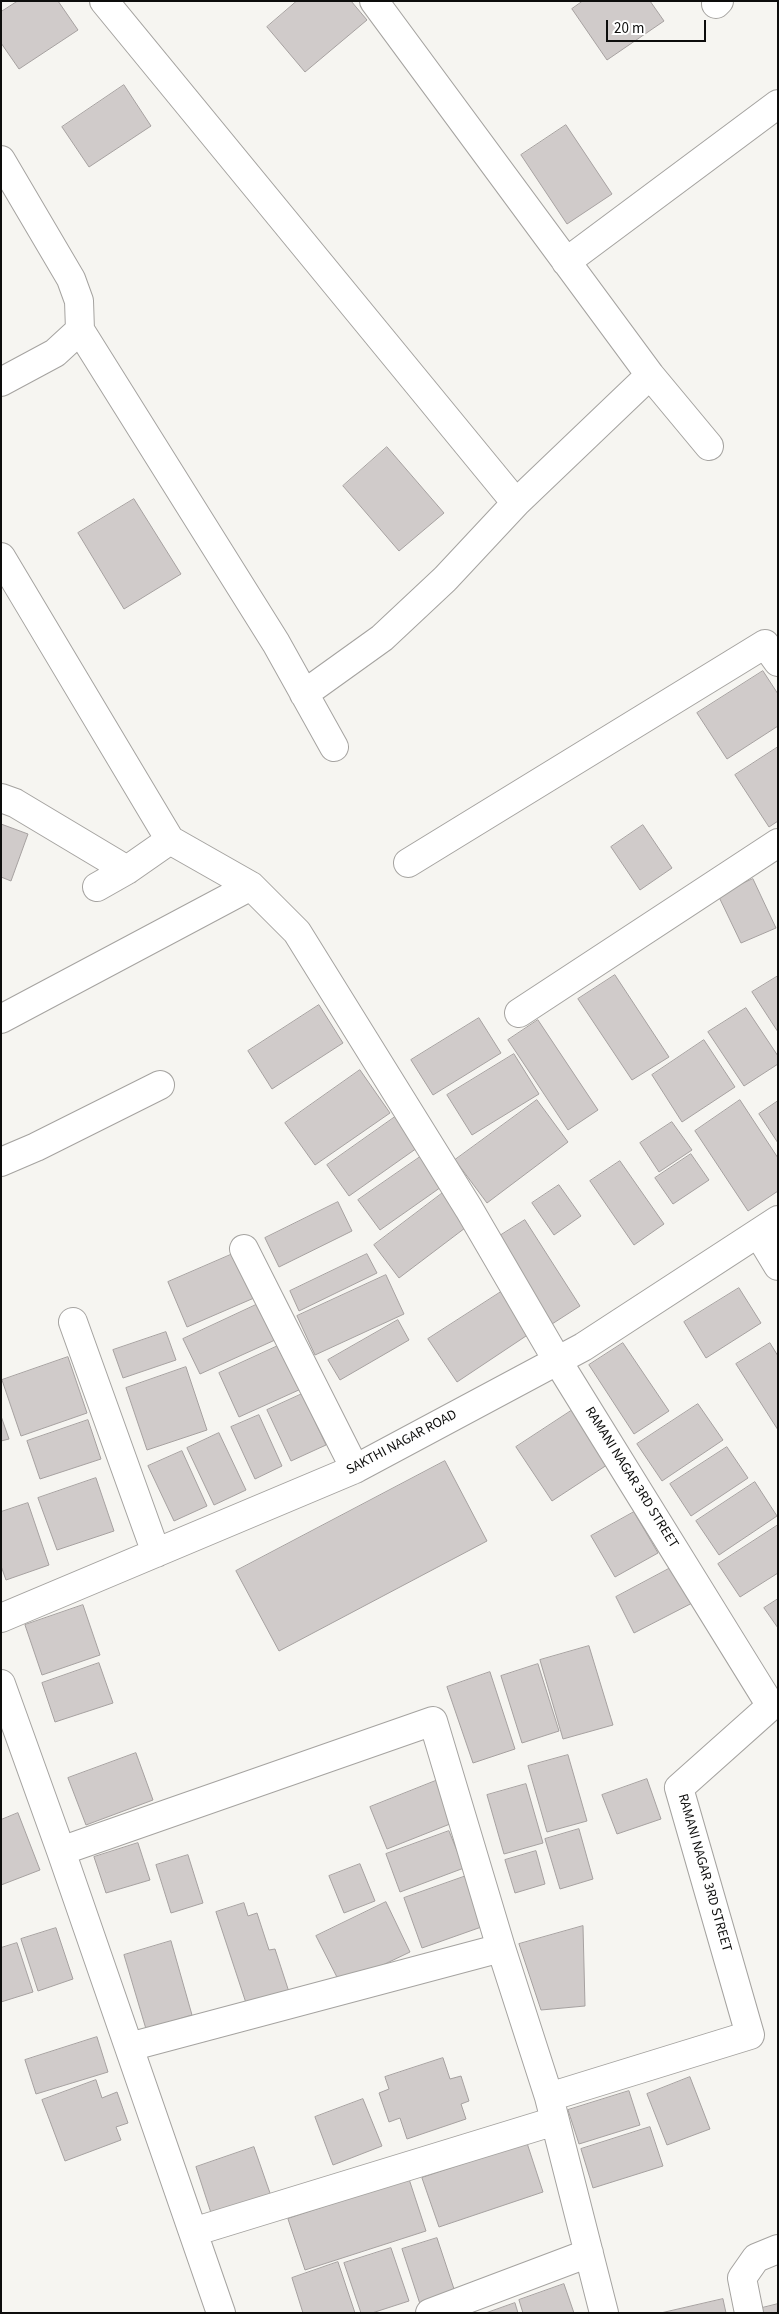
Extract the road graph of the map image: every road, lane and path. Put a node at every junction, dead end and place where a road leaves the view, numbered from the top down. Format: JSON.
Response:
{"nodes":[{"id":1,"x":104,"y":1,"type":"edge"},
{"id":2,"x":374,"y":1,"type":"edge"},
{"id":3,"x":778,"y":104,"type":"edge"},
{"id":4,"x":1,"y":160,"type":"edge"},
{"id":5,"x":566,"y":262,"type":"junction"},
{"id":6,"x":80,"y":330,"type":"junction"},
{"id":7,"x":650,"y":375,"type":"junction"},
{"id":8,"x":1,"y":382,"type":"edge"},
{"id":9,"x":709,"y":446,"type":"dead end"},
{"id":10,"x":516,"y":503,"type":"junction"},
{"id":11,"x":1,"y":557,"type":"edge"},
{"id":12,"x":774,"y":649,"type":"edge"},
{"id":13,"x":304,"y":694,"type":"junction"},
{"id":14,"x":334,"y":746,"type":"dead end"},
{"id":15,"x":1,"y":798,"type":"edge"},
{"id":16,"x":170,"y":840,"type":"junction"},
{"id":17,"x":778,"y":844,"type":"edge"},
{"id":18,"x":408,"y":864,"type":"dead end"},
{"id":19,"x":128,"y":870,"type":"junction"},
{"id":20,"x":251,"y":886,"type":"junction"},
{"id":21,"x":97,"y":887,"type":"dead end"},
{"id":22,"x":519,"y":1013,"type":"dead end"},
{"id":23,"x":1,"y":1019,"type":"edge"},
{"id":24,"x":160,"y":1085,"type":"dead end"},
{"id":25,"x":1,"y":1162,"type":"edge"},
{"id":26,"x":768,"y":1226,"type":"edge"},
{"id":27,"x":244,"y":1249,"type":"dead end"},
{"id":28,"x":778,"y":1266,"type":"edge"},
{"id":29,"x":73,"y":1322,"type":"dead end"},
{"id":30,"x":557,"y":1360,"type":"junction"},
{"id":31,"x":355,"y":1469,"type":"junction"},
{"id":32,"x":156,"y":1553,"type":"junction"},
{"id":33,"x":1,"y":1618,"type":"edge"},
{"id":34,"x":1,"y":1684,"type":"edge"},
{"id":35,"x":61,"y":1851,"type":"junction"},
{"id":36,"x":501,"y":1948,"type":"junction"},
{"id":37,"x":129,"y":2047,"type":"junction"},
{"id":38,"x":552,"y":2109,"type":"junction"},
{"id":39,"x":193,"y":2232,"type":"junction"},
{"id":40,"x":778,"y":2249,"type":"edge"},
{"id":41,"x":589,"y":2253,"type":"junction"},
{"id":42,"x":221,"y":2313,"type":"edge"},
{"id":43,"x":430,"y":2313,"type":"edge"},
{"id":44,"x":604,"y":2313,"type":"edge"},
{"id":45,"x":749,"y":2313,"type":"edge"}],
"edges":[{"from":1,"to":10,"type":"street"},
{"from":2,"to":5,"type":"street"},
{"from":3,"to":5,"type":"street"},
{"from":4,"to":6,"type":"street"},
{"from":5,"to":7,"type":"street"},
{"from":6,"to":8,"type":"street"},
{"from":6,"to":13,"type":"street"},
{"from":7,"to":9,"type":"street"},
{"from":7,"to":10,"type":"street"},
{"from":10,"to":13,"type":"street"},
{"from":11,"to":16,"type":"street"},
{"from":12,"to":18,"type":"street"},
{"from":13,"to":14,"type":"street"},
{"from":15,"to":19,"type":"street"},
{"from":16,"to":19,"type":"street"},
{"from":16,"to":20,"type":"street"},
{"from":17,"to":22,"type":"street"},
{"from":19,"to":21,"type":"street"},
{"from":20,"to":23,"type":"street"},
{"from":20,"to":30,"type":"street"},
{"from":24,"to":25,"type":"street"},
{"from":26,"to":28,"type":"street"},
{"from":26,"to":30,"type":"street","name":"SAKTHI NAGAR ROAD"},
{"from":27,"to":31,"type":"street"},
{"from":29,"to":32,"type":"street"},
{"from":30,"to":31,"type":"street","name":"SAKTHI NAGAR ROAD"},
{"from":30,"to":38,"type":"street","name":"RAMANI NAGAR 3RD STREET"},
{"from":31,"to":32,"type":"street","name":"SAKTHI NAGAR ROAD"},
{"from":32,"to":33,"type":"street","name":"SAKTHI NAGAR ROAD"},
{"from":34,"to":35,"type":"street"},
{"from":35,"to":36,"type":"street"},
{"from":35,"to":37,"type":"street"},
{"from":36,"to":37,"type":"street"},
{"from":36,"to":38,"type":"street"},
{"from":37,"to":39,"type":"street"},
{"from":38,"to":39,"type":"street"},
{"from":38,"to":41,"type":"street"},
{"from":39,"to":42,"type":"street"},
{"from":40,"to":45,"type":"street"},
{"from":41,"to":43,"type":"street"},
{"from":41,"to":44,"type":"street"}]}
